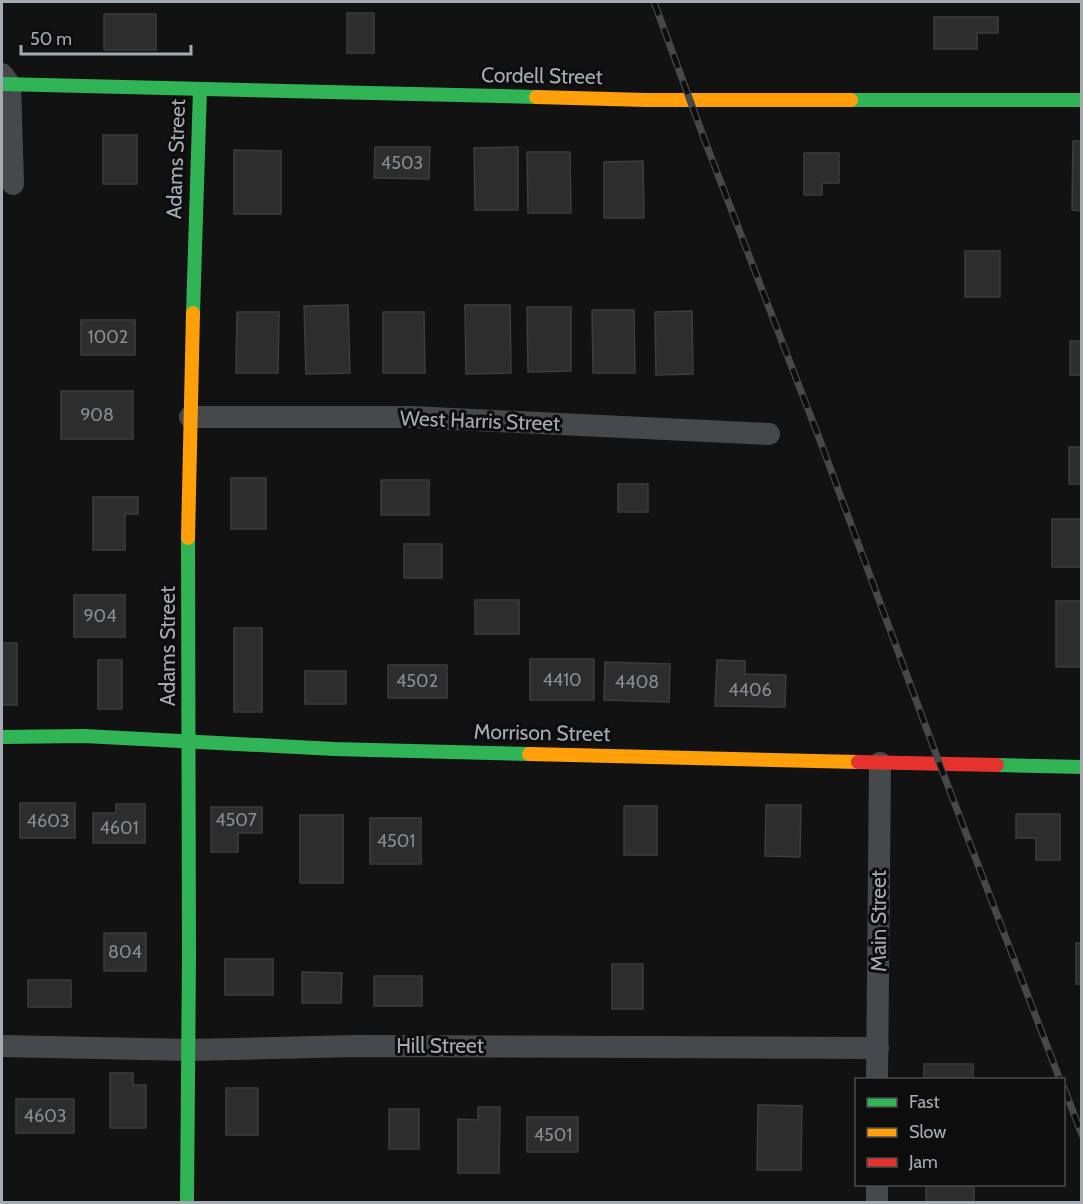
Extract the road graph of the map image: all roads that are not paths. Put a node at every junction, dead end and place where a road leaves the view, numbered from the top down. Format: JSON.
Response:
{"nodes":[{"id":1,"x":4,"y":81,"type":"edge"},
{"id":2,"x":200,"y":89,"type":"junction"},
{"id":3,"x":1082,"y":100,"type":"edge"},
{"id":4,"x":13,"y":184,"type":"dead end"},
{"id":5,"x":190,"y":417,"type":"junction"},
{"id":6,"x":770,"y":434,"type":"dead end"},
{"id":7,"x":2,"y":737,"type":"edge"},
{"id":8,"x":190,"y":741,"type":"junction"},
{"id":9,"x":880,"y":763,"type":"junction"},
{"id":10,"x":1082,"y":767,"type":"edge"},
{"id":11,"x":2,"y":1046,"type":"edge"},
{"id":12,"x":878,"y":1048,"type":"junction"},
{"id":13,"x":190,"y":1050,"type":"junction"},
{"id":14,"x":878,"y":1078,"type":"edge"},
{"id":15,"x":877,"y":1186,"type":"edge"},
{"id":16,"x":187,"y":1203,"type":"edge"},
{"id":17,"x":876,"y":1203,"type":"edge"}],
"edges":[{"from":1,"to":2,"type":"street","name":"Cordell Street"},
{"from":1,"to":4,"type":"street"},
{"from":2,"to":3,"type":"street","name":"Cordell Street"},
{"from":2,"to":5,"type":"street","name":"Adams Street"},
{"from":5,"to":6,"type":"street","name":"West Harris Street"},
{"from":5,"to":8,"type":"street","name":"Adams Street"},
{"from":7,"to":8,"type":"street","name":"Morrison Street"},
{"from":8,"to":9,"type":"street","name":"Morrison Street"},
{"from":8,"to":13,"type":"street","name":"Adams Street"},
{"from":9,"to":10,"type":"street","name":"Morrison Street"},
{"from":9,"to":12,"type":"street","name":"Main Street"},
{"from":11,"to":13,"type":"street","name":"Hill Street"},
{"from":12,"to":13,"type":"street","name":"Hill Street"},
{"from":12,"to":14,"type":"street","name":"Main Street"},
{"from":13,"to":16,"type":"street","name":"Adams Street"},
{"from":15,"to":17,"type":"street"}]}
